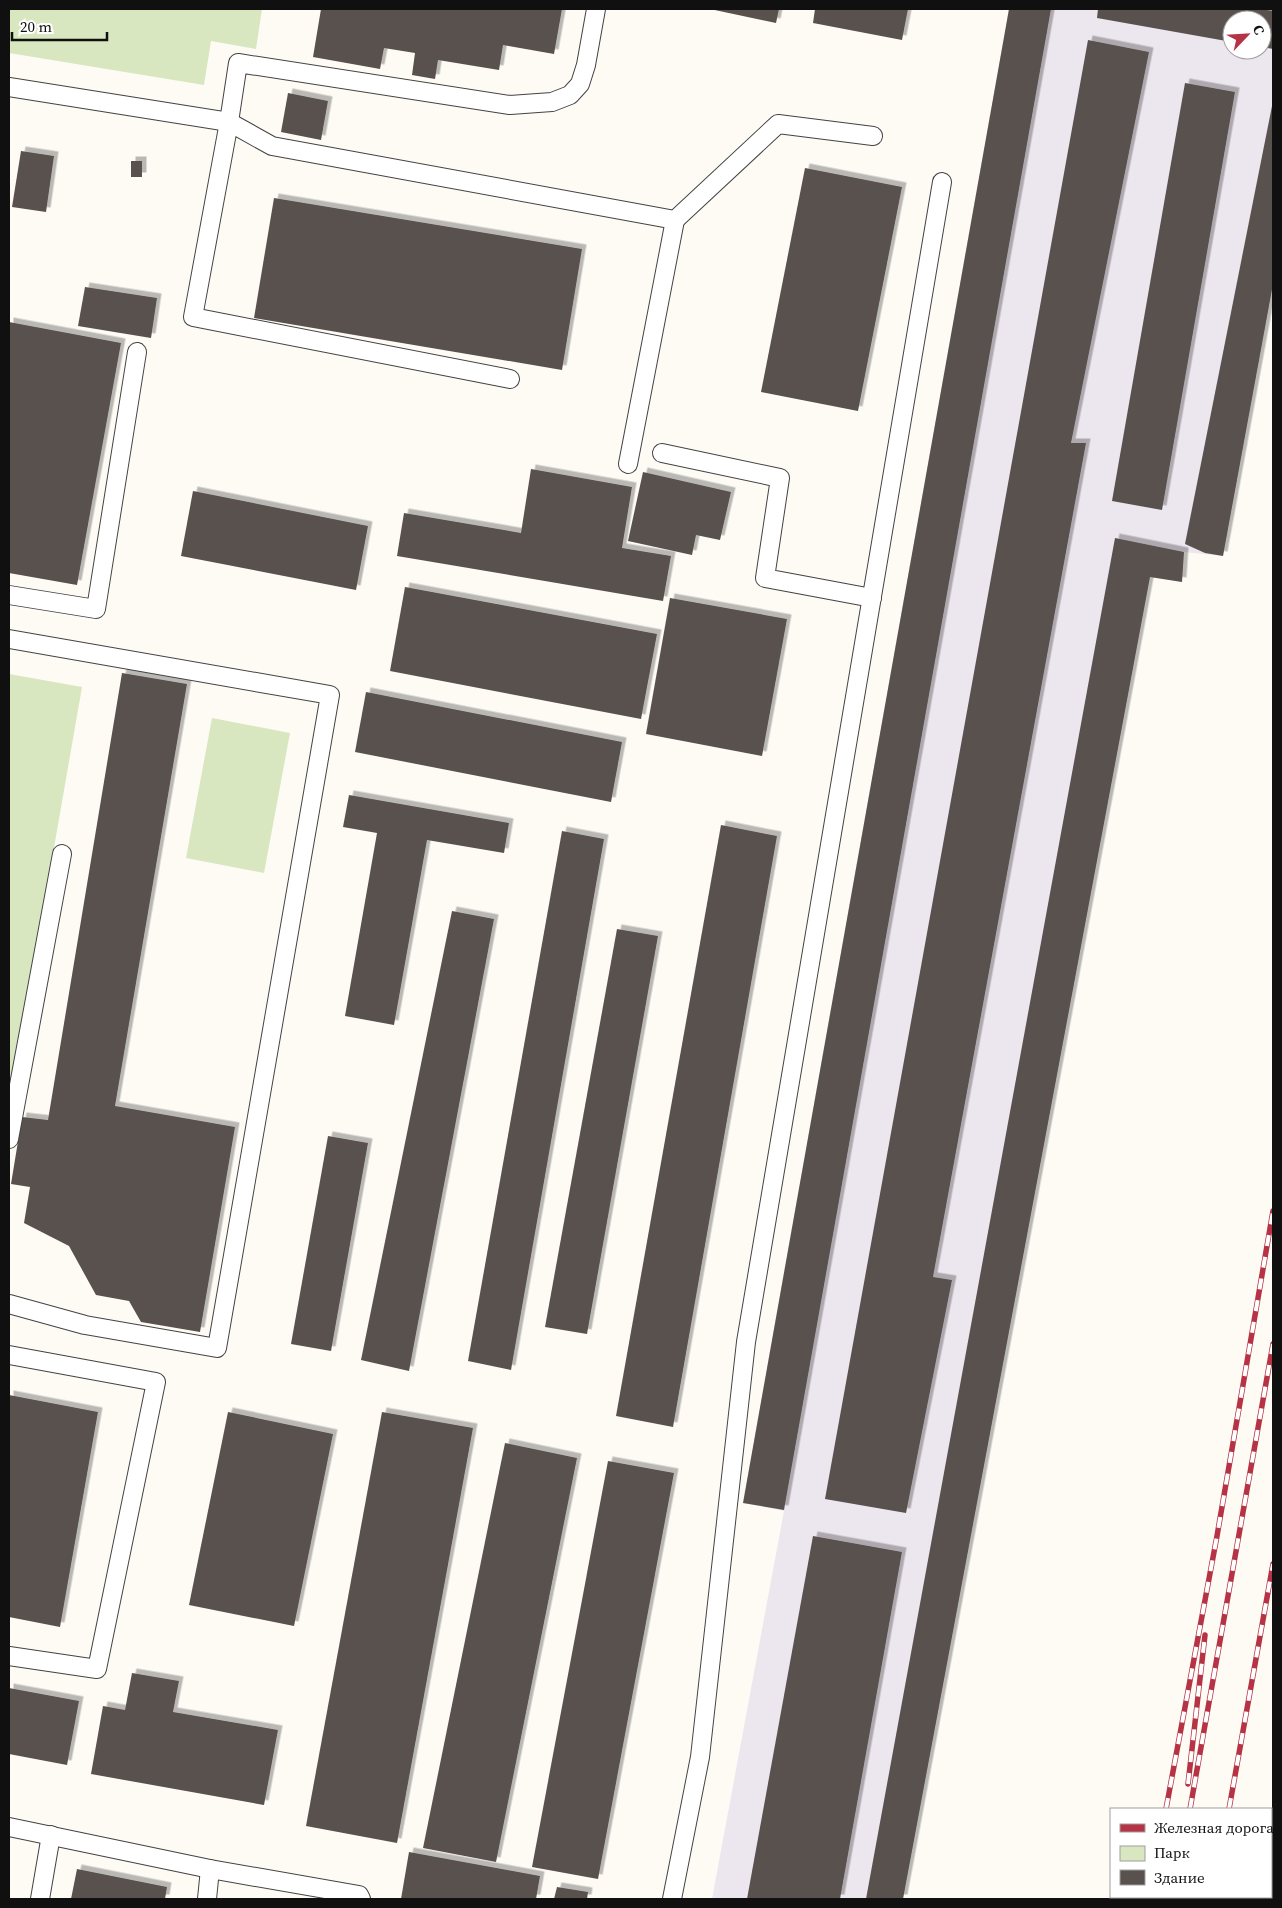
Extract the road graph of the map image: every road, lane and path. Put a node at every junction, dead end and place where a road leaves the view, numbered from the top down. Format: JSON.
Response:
{"nodes":[{"id":1,"x":596,"y":9,"type":"edge"},
{"id":2,"x":9,"y":87,"type":"edge"},
{"id":3,"x":229,"y":122,"type":"junction"},
{"id":4,"x":873,"y":136,"type":"dead end"},
{"id":5,"x":942,"y":182,"type":"dead end"},
{"id":6,"x":675,"y":220,"type":"junction"},
{"id":7,"x":137,"y":352,"type":"dead end"},
{"id":8,"x":510,"y":379,"type":"dead end"},
{"id":9,"x":662,"y":452,"type":"dead end"},
{"id":10,"x":628,"y":464,"type":"dead end"},
{"id":11,"x":9,"y":595,"type":"edge"},
{"id":12,"x":872,"y":598,"type":"junction"},
{"id":13,"x":9,"y":639,"type":"edge"},
{"id":14,"x":62,"y":854,"type":"dead end"},
{"id":15,"x":9,"y":1139,"type":"edge"},
{"id":16,"x":9,"y":1304,"type":"edge"},
{"id":17,"x":9,"y":1354,"type":"edge"},
{"id":18,"x":9,"y":1656,"type":"edge"},
{"id":19,"x":9,"y":1828,"type":"edge"},
{"id":20,"x":51,"y":1835,"type":"junction"},
{"id":21,"x":210,"y":1869,"type":"junction"},
{"id":22,"x":40,"y":1899,"type":"edge"},
{"id":23,"x":207,"y":1899,"type":"edge"},
{"id":24,"x":361,"y":1899,"type":"edge"},
{"id":25,"x":672,"y":1899,"type":"edge"}],
"edges":[{"from":1,"to":3,"type":"lane"},
{"from":2,"to":3,"type":"lane"},
{"from":3,"to":6,"type":"lane"},
{"from":3,"to":8,"type":"lane"},
{"from":4,"to":6,"type":"lane"},
{"from":5,"to":12,"type":"lane"},
{"from":6,"to":10,"type":"lane"},
{"from":7,"to":11,"type":"lane"},
{"from":9,"to":12,"type":"lane"},
{"from":12,"to":25,"type":"lane"},
{"from":13,"to":16,"type":"lane"},
{"from":14,"to":15,"type":"lane"},
{"from":17,"to":18,"type":"lane"},
{"from":19,"to":20,"type":"lane"},
{"from":20,"to":21,"type":"lane"},
{"from":20,"to":22,"type":"lane"},
{"from":21,"to":23,"type":"lane"},
{"from":21,"to":24,"type":"lane"}]}
